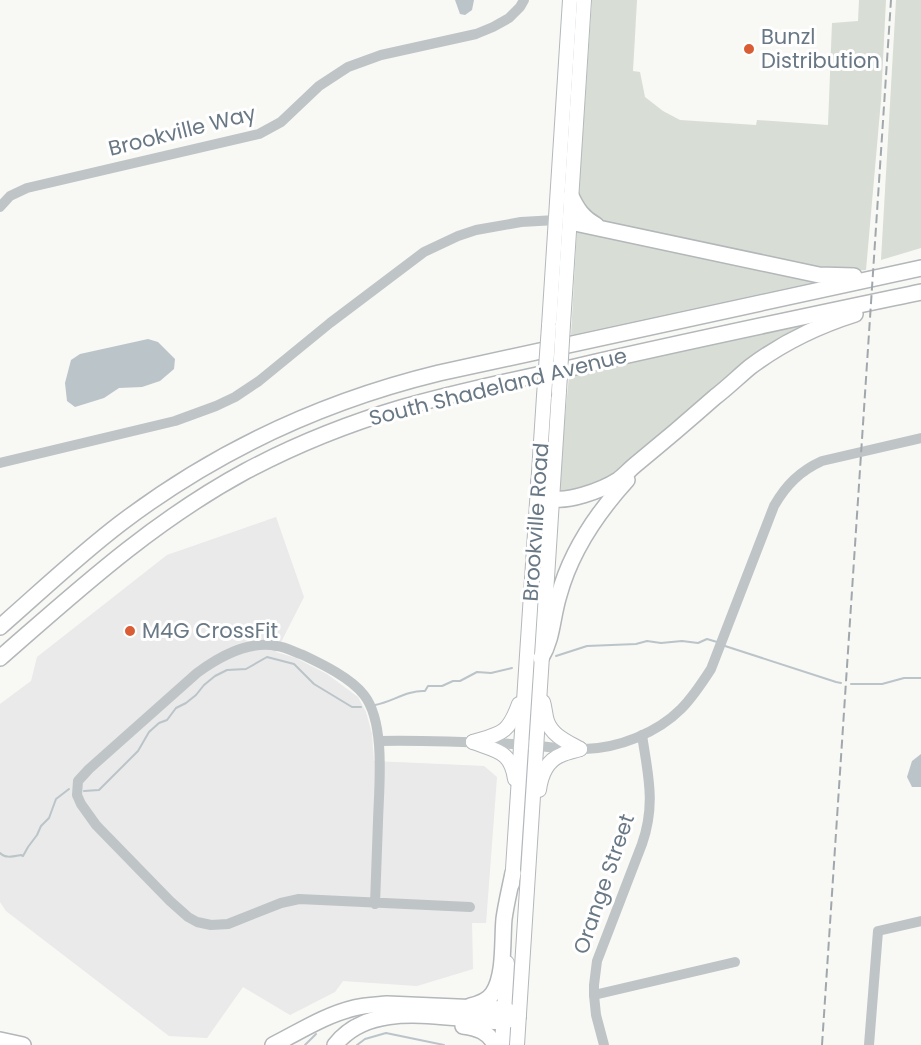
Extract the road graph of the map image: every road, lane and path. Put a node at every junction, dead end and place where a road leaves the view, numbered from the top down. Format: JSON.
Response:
{"nodes":[{"id":1,"x":524,"y":0,"type":"edge"},
{"id":2,"x":570,"y":0,"type":"edge"},
{"id":3,"x":584,"y":0,"type":"edge"},
{"id":4,"x":571,"y":196,"type":"junction"},
{"id":5,"x":0,"y":207,"type":"edge"},
{"id":6,"x":563,"y":221,"type":"junction"},
{"id":7,"x":601,"y":228,"type":"junction"},
{"id":8,"x":917,"y":269,"type":"edge"},
{"id":9,"x":921,"y":292,"type":"edge"},
{"id":10,"x":921,"y":438,"type":"edge"},
{"id":11,"x":650,"y":454,"type":"junction"},
{"id":12,"x":0,"y":463,"type":"edge"},
{"id":13,"x":539,"y":482,"type":"junction"},
{"id":14,"x":552,"y":498,"type":"junction"},
{"id":15,"x":0,"y":627,"type":"edge"},
{"id":16,"x":0,"y":658,"type":"edge"},
{"id":17,"x":541,"y":658,"type":"junction"},
{"id":18,"x":525,"y":686,"type":"junction"},
{"id":19,"x":539,"y":690,"type":"junction"},
{"id":20,"x":642,"y":735,"type":"junction"},
{"id":21,"x":379,"y":741,"type":"junction"},
{"id":22,"x":473,"y":742,"type":"junction"},
{"id":23,"x":528,"y":745,"type":"junction"},
{"id":24,"x":580,"y":749,"type":"junction"},
{"id":25,"x":518,"y":799,"type":"junction"},
{"id":26,"x":531,"y":817,"type":"junction"},
{"id":27,"x":513,"y":873,"type":"junction"},
{"id":28,"x":375,"y":904,"type":"junction"},
{"id":29,"x":470,"y":908,"type":"dead end"},
{"id":30,"x":921,"y":921,"type":"edge"},
{"id":31,"x":735,"y":962,"type":"dead end"},
{"id":32,"x":594,"y":995,"type":"junction"},
{"id":33,"x":463,"y":1007,"type":"junction"},
{"id":34,"x":391,"y":1016,"type":"junction"},
{"id":35,"x":509,"y":1016,"type":"junction"},
{"id":36,"x":0,"y":1040,"type":"edge"},
{"id":37,"x":23,"y":1045,"type":"edge"},
{"id":38,"x":273,"y":1045,"type":"edge"},
{"id":39,"x":335,"y":1045,"type":"edge"},
{"id":40,"x":495,"y":1045,"type":"edge"},
{"id":41,"x":502,"y":1045,"type":"edge"},
{"id":42,"x":517,"y":1045,"type":"edge"},
{"id":43,"x":604,"y":1045,"type":"edge"},
{"id":44,"x":868,"y":1045,"type":"edge"}],
"edges":[{"from":1,"to":5,"type":"street","name":"Brookville Way"},
{"from":2,"to":6,"type":"main road","name":"Brookville Road"},
{"from":3,"to":4,"type":"main road","name":"Brookville Road"},
{"from":4,"to":6,"type":"main road","name":"Brookville Road"},
{"from":4,"to":7,"type":"highway"},
{"from":6,"to":7,"type":"highway"},
{"from":6,"to":12,"type":"street"},
{"from":6,"to":13,"type":"main road","name":"Brookville Road","bridge":true},
{"from":6,"to":14,"type":"main road","name":"Brookville Road","bridge":true},
{"from":7,"to":8,"type":"highway"},
{"from":8,"to":15,"type":"highway","name":"South Shadeland Avenue"},
{"from":9,"to":11,"type":"highway"},
{"from":9,"to":16,"type":"highway","name":"South Shadeland Avenue"},
{"from":10,"to":20,"type":"street"},
{"from":11,"to":14,"type":"highway"},
{"from":11,"to":17,"type":"highway"},
{"from":13,"to":14,"type":"highway"},
{"from":13,"to":18,"type":"main road","name":"Brookville Road"},
{"from":14,"to":17,"type":"main road","name":"Brookville Road"},
{"from":17,"to":19,"type":"main road","name":"Brookville Road"},
{"from":18,"to":22,"type":"main road"},
{"from":18,"to":23,"type":"main road","name":"Brookville Road"},
{"from":19,"to":23,"type":"main road","name":"Brookville Road"},
{"from":19,"to":24,"type":"main road"},
{"from":20,"to":24,"type":"street"},
{"from":20,"to":32,"type":"street","name":"Orange Street"},
{"from":21,"to":22,"type":"street"},
{"from":21,"to":28,"type":"street"},
{"from":21,"to":28,"type":"street"},
{"from":22,"to":23,"type":"street"},
{"from":22,"to":25,"type":"main road"},
{"from":23,"to":24,"type":"street"},
{"from":23,"to":25,"type":"main road","name":"Brookville Road"},
{"from":23,"to":26,"type":"main road","name":"Brookville Road"},
{"from":24,"to":26,"type":"main road"},
{"from":25,"to":27,"type":"main road","name":"Brookville Road"},
{"from":26,"to":35,"type":"main road","name":"Brookville Road"},
{"from":27,"to":33,"type":"highway"},
{"from":27,"to":35,"type":"main road","name":"Brookville Road"},
{"from":28,"to":29,"type":"street"},
{"from":30,"to":44,"type":"street"},
{"from":31,"to":32,"type":"street"},
{"from":32,"to":43,"type":"street","name":"Orange Street"},
{"from":33,"to":35,"type":"highway"},
{"from":33,"to":38,"type":"highway"},
{"from":34,"to":35,"type":"highway"},
{"from":34,"to":39,"type":"highway"},
{"from":34,"to":40,"type":"highway"},
{"from":35,"to":41,"type":"main road","name":"Brookville Road"},
{"from":35,"to":42,"type":"main road","name":"Brookville Road"},
{"from":36,"to":37,"type":"highway"}]}
